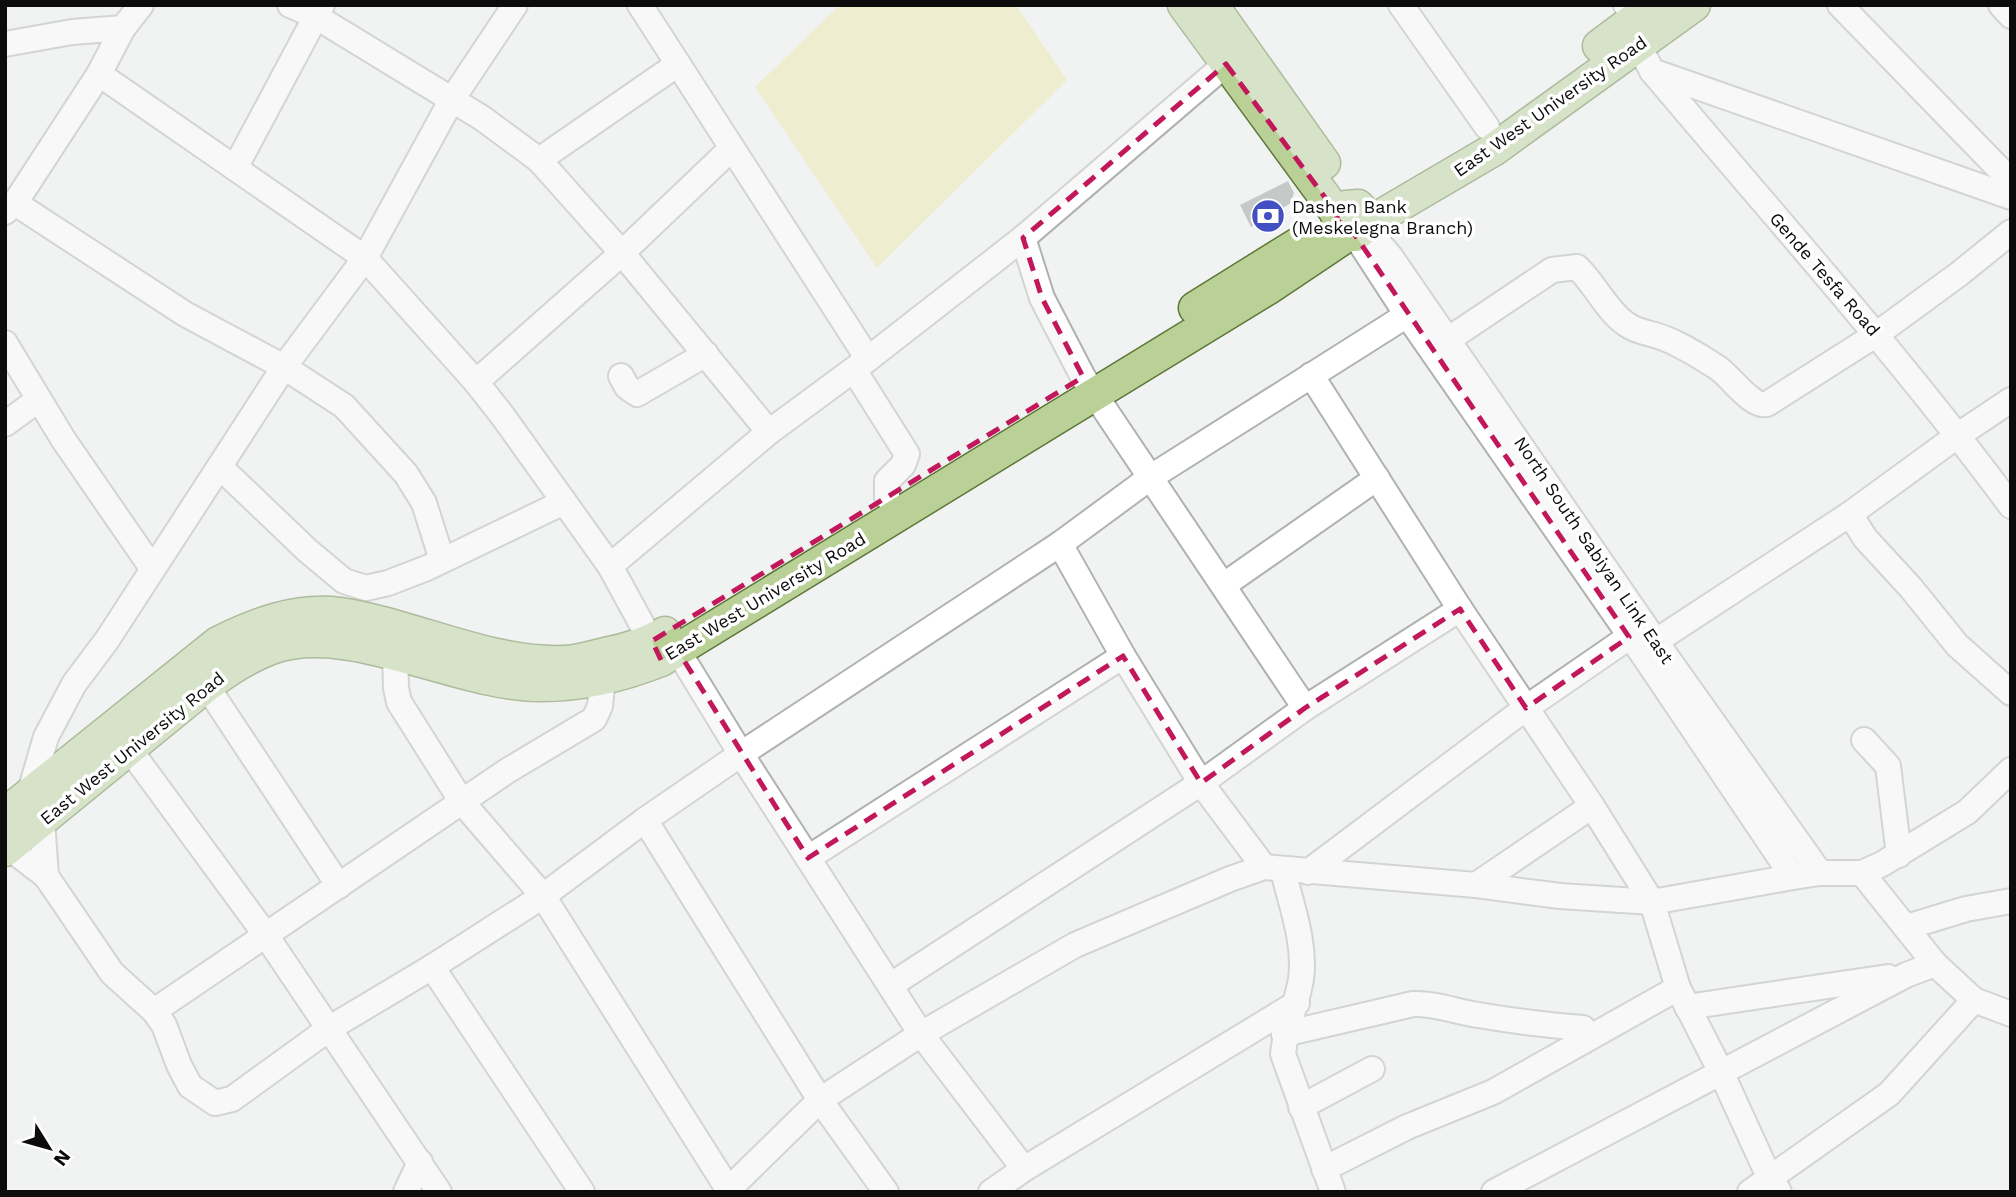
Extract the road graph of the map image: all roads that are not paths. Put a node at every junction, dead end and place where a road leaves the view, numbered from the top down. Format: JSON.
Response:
{"nodes":[{"id":1,"x":142,"y":5,"type":"edge"},
{"id":2,"x":290,"y":5,"type":"edge"},
{"id":3,"x":515,"y":5,"type":"edge"},
{"id":4,"x":640,"y":5,"type":"edge"},
{"id":5,"x":1184,"y":5,"type":"edge"},
{"id":6,"x":1212,"y":5,"type":"edge"},
{"id":7,"x":1401,"y":5,"type":"edge"},
{"id":8,"x":1694,"y":5,"type":"edge"},
{"id":9,"x":1840,"y":5,"type":"edge"},
{"id":10,"x":2001,"y":5,"type":"edge"},
{"id":11,"x":318,"y":10,"type":"edge"},
{"id":12,"x":2011,"y":16,"type":"edge"},
{"id":13,"x":123,"y":28,"type":"junction"},
{"id":14,"x":1641,"y":29,"type":"edge"},
{"id":15,"x":5,"y":44,"type":"edge"},
{"id":16,"x":678,"y":64,"type":"junction"},
{"id":17,"x":1226,"y":64,"type":"junction"},
{"id":18,"x":99,"y":74,"type":"junction"},
{"id":19,"x":452,"y":101,"type":"junction"},
{"id":20,"x":1487,"y":127,"type":"junction"},
{"id":21,"x":732,"y":148,"type":"junction"},
{"id":22,"x":539,"y":160,"type":"junction"},
{"id":23,"x":236,"y":168,"type":"junction"},
{"id":24,"x":2011,"y":181,"type":"edge"},
{"id":25,"x":2011,"y":197,"type":"edge"},
{"id":26,"x":10,"y":207,"type":"edge"},
{"id":27,"x":1353,"y":221,"type":"junction"},
{"id":28,"x":2011,"y":232,"type":"edge"},
{"id":29,"x":1023,"y":238,"type":"junction"},
{"id":30,"x":622,"y":253,"type":"junction"},
{"id":31,"x":365,"y":258,"type":"junction"},
{"id":32,"x":1407,"y":315,"type":"junction"},
{"id":33,"x":1877,"y":334,"type":"junction"},
{"id":34,"x":1449,"y":339,"type":"junction"},
{"id":35,"x":5,"y":343,"type":"edge"},
{"id":36,"x":706,"y":354,"type":"junction"},
{"id":37,"x":861,"y":365,"type":"junction"},
{"id":38,"x":284,"y":368,"type":"junction"},
{"id":39,"x":1311,"y":375,"type":"junction"},
{"id":40,"x":621,"y":376,"type":"dead end"},
{"id":41,"x":476,"y":382,"type":"junction"},
{"id":42,"x":1088,"y":386,"type":"junction"},
{"id":43,"x":38,"y":400,"type":"junction"},
{"id":44,"x":2011,"y":400,"type":"edge"},
{"id":45,"x":5,"y":424,"type":"edge"},
{"id":46,"x":769,"y":432,"type":"junction"},
{"id":47,"x":1957,"y":436,"type":"junction"},
{"id":48,"x":220,"y":467,"type":"junction"},
{"id":49,"x":1151,"y":477,"type":"junction"},
{"id":50,"x":1377,"y":478,"type":"junction"},
{"id":51,"x":887,"y":496,"type":"junction"},
{"id":52,"x":564,"y":502,"type":"junction"},
{"id":53,"x":2011,"y":506,"type":"edge"},
{"id":54,"x":1850,"y":514,"type":"junction"},
{"id":55,"x":1060,"y":544,"type":"junction"},
{"id":56,"x":442,"y":560,"type":"junction"},
{"id":57,"x":610,"y":566,"type":"junction"},
{"id":58,"x":152,"y":569,"type":"junction"},
{"id":59,"x":1224,"y":586,"type":"junction"},
{"id":60,"x":1460,"y":609,"type":"junction"},
{"id":61,"x":1642,"y":643,"type":"junction"},
{"id":62,"x":663,"y":651,"type":"junction"},
{"id":63,"x":395,"y":655,"type":"junction"},
{"id":64,"x":1123,"y":656,"type":"junction"},
{"id":65,"x":199,"y":674,"type":"junction"},
{"id":66,"x":603,"y":678,"type":"junction"},
{"id":67,"x":2011,"y":693,"type":"edge"},
{"id":68,"x":1305,"y":708,"type":"junction"},
{"id":69,"x":1526,"y":708,"type":"junction"},
{"id":70,"x":1864,"y":740,"type":"dead end"},
{"id":71,"x":130,"y":750,"type":"junction"},
{"id":72,"x":741,"y":754,"type":"junction"},
{"id":73,"x":2011,"y":770,"type":"edge"},
{"id":74,"x":1201,"y":783,"type":"junction"},
{"id":75,"x":462,"y":802,"type":"junction"},
{"id":76,"x":1592,"y":806,"type":"junction"},
{"id":77,"x":25,"y":810,"type":"edge"},
{"id":78,"x":645,"y":820,"type":"junction"},
{"id":79,"x":7,"y":848,"type":"edge"},
{"id":80,"x":1899,"y":855,"type":"junction"},
{"id":81,"x":808,"y":859,"type":"junction"},
{"id":82,"x":1273,"y":869,"type":"junction"},
{"id":83,"x":1308,"y":872,"type":"junction"},
{"id":84,"x":1820,"y":873,"type":"junction"},
{"id":85,"x":1862,"y":873,"type":"junction"},
{"id":86,"x":46,"y":876,"type":"junction"},
{"id":87,"x":1793,"y":877,"type":"junction"},
{"id":88,"x":1476,"y":885,"type":"junction"},
{"id":89,"x":339,"y":886,"type":"junction"},
{"id":90,"x":542,"y":896,"type":"junction"},
{"id":91,"x":2011,"y":901,"type":"edge"},
{"id":92,"x":1652,"y":902,"type":"junction"},
{"id":93,"x":1907,"y":927,"type":"junction"},
{"id":94,"x":265,"y":934,"type":"junction"},
{"id":95,"x":1935,"y":964,"type":"junction"},
{"id":96,"x":432,"y":967,"type":"junction"},
{"id":97,"x":1906,"y":975,"type":"junction"},
{"id":98,"x":891,"y":985,"type":"junction"},
{"id":99,"x":1682,"y":997,"type":"junction"},
{"id":100,"x":1974,"y":1000,"type":"junction"},
{"id":101,"x":1297,"y":1003,"type":"junction"},
{"id":102,"x":154,"y":1011,"type":"junction"},
{"id":103,"x":2011,"y":1014,"type":"edge"},
{"id":104,"x":330,"y":1028,"type":"junction"},
{"id":105,"x":921,"y":1034,"type":"junction"},
{"id":106,"x":1284,"y":1034,"type":"junction"},
{"id":107,"x":1579,"y":1043,"type":"junction"},
{"id":108,"x":1372,"y":1069,"type":"dead end"},
{"id":109,"x":1721,"y":1072,"type":"junction"},
{"id":110,"x":820,"y":1100,"type":"junction"},
{"id":111,"x":1301,"y":1107,"type":"junction"},
{"id":112,"x":419,"y":1162,"type":"junction"},
{"id":113,"x":1024,"y":1169,"type":"junction"},
{"id":114,"x":1329,"y":1181,"type":"edge"},
{"id":115,"x":1775,"y":1185,"type":"edge"},
{"id":116,"x":734,"y":1188,"type":"edge"},
{"id":117,"x":406,"y":1192,"type":"edge"},
{"id":118,"x":439,"y":1192,"type":"edge"},
{"id":119,"x":582,"y":1192,"type":"edge"},
{"id":120,"x":886,"y":1192,"type":"edge"},
{"id":121,"x":990,"y":1192,"type":"edge"},
{"id":122,"x":1494,"y":1192,"type":"edge"},
{"id":123,"x":1750,"y":1192,"type":"edge"}],
"edges":[{"from":1,"to":13,"type":"street"},
{"from":2,"to":11,"type":"street"},
{"from":3,"to":19,"type":"street"},
{"from":4,"to":16,"type":"street"},
{"from":5,"to":17,"type":"main road","name":"North South Sabiyan Link East"},
{"from":6,"to":27,"type":"main road","name":"North South Sabiyan Link East"},
{"from":7,"to":20,"type":"street"},
{"from":8,"to":14,"type":"main road","name":"East West University Road"},
{"from":9,"to":24,"type":"street"},
{"from":10,"to":12,"type":"street"},
{"from":11,"to":19,"type":"street"},
{"from":11,"to":23,"type":"street"},
{"from":13,"to":15,"type":"street"},
{"from":13,"to":18,"type":"street"},
{"from":14,"to":20,"type":"main road","name":"East West University Road"},
{"from":14,"to":25,"type":"street"},
{"from":14,"to":27,"type":"main road","name":"East West University Road"},
{"from":14,"to":33,"type":"street","name":"Gende Tesfa Road"},
{"from":16,"to":21,"type":"street"},
{"from":16,"to":22,"type":"street"},
{"from":17,"to":27,"type":"main road","name":"North South Sabiyan Link East"},
{"from":17,"to":29,"type":"street"},
{"from":18,"to":23,"type":"street"},
{"from":18,"to":26,"type":"street"},
{"from":19,"to":22,"type":"street"},
{"from":19,"to":31,"type":"street"},
{"from":20,"to":27,"type":"main road","name":"East West University Road"},
{"from":21,"to":30,"type":"street"},
{"from":21,"to":37,"type":"street"},
{"from":22,"to":30,"type":"street"},
{"from":23,"to":31,"type":"street"},
{"from":26,"to":38,"type":"street"},
{"from":27,"to":32,"type":"street","name":"North South Sabiyan Link East"},
{"from":27,"to":34,"type":"street","name":"North South Sabiyan Link East"},
{"from":27,"to":42,"type":"main road","name":"East West University Road"},
{"from":28,"to":33,"type":"street"},
{"from":29,"to":37,"type":"street"},
{"from":29,"to":42,"type":"street"},
{"from":30,"to":36,"type":"street"},
{"from":30,"to":41,"type":"street"},
{"from":31,"to":38,"type":"street"},
{"from":31,"to":41,"type":"street"},
{"from":32,"to":39,"type":"street"},
{"from":32,"to":61,"type":"street","name":"North South Sabiyan Link East"},
{"from":33,"to":34,"type":"street"},
{"from":33,"to":47,"type":"street","name":"Gende Tesfa Road"},
{"from":34,"to":61,"type":"street","name":"North South Sabiyan Link East"},
{"from":35,"to":43,"type":"street"},
{"from":36,"to":40,"type":"street"},
{"from":36,"to":46,"type":"street"},
{"from":37,"to":46,"type":"street"},
{"from":37,"to":51,"type":"street"},
{"from":38,"to":48,"type":"street"},
{"from":38,"to":56,"type":"street"},
{"from":39,"to":49,"type":"street"},
{"from":39,"to":50,"type":"street"},
{"from":41,"to":52,"type":"street"},
{"from":42,"to":49,"type":"street"},
{"from":42,"to":51,"type":"main road","name":"East West University Road"},
{"from":42,"to":62,"type":"main road","name":"East West University Road"},
{"from":43,"to":45,"type":"street"},
{"from":43,"to":58,"type":"street"},
{"from":44,"to":47,"type":"street"},
{"from":46,"to":57,"type":"street"},
{"from":47,"to":53,"type":"street","name":"Gende Tesfa Road"},
{"from":47,"to":54,"type":"street"},
{"from":48,"to":56,"type":"street"},
{"from":48,"to":58,"type":"street"},
{"from":49,"to":55,"type":"street"},
{"from":49,"to":59,"type":"street"},
{"from":50,"to":59,"type":"street"},
{"from":50,"to":60,"type":"street"},
{"from":51,"to":62,"type":"main road","name":"East West University Road"},
{"from":52,"to":56,"type":"street"},
{"from":52,"to":57,"type":"street"},
{"from":54,"to":61,"type":"street"},
{"from":54,"to":67,"type":"street"},
{"from":55,"to":64,"type":"street"},
{"from":55,"to":72,"type":"street"},
{"from":57,"to":62,"type":"street"},
{"from":58,"to":77,"type":"street"},
{"from":59,"to":68,"type":"street"},
{"from":60,"to":68,"type":"street"},
{"from":60,"to":69,"type":"street"},
{"from":61,"to":69,"type":"street"},
{"from":61,"to":84,"type":"street","name":"North South Sabiyan Link East"},
{"from":61,"to":87,"type":"street","name":"North South Sabiyan Link East"},
{"from":62,"to":65,"type":"main road","name":"East West University Road"},
{"from":62,"to":66,"type":"main road","name":"East West University Road"},
{"from":62,"to":72,"type":"street"},
{"from":63,"to":65,"type":"main road","name":"East West University Road"},
{"from":63,"to":66,"type":"main road","name":"East West University Road"},
{"from":63,"to":75,"type":"street"},
{"from":64,"to":74,"type":"street"},
{"from":64,"to":81,"type":"street"},
{"from":65,"to":71,"type":"main road","name":"East West University Road"},
{"from":65,"to":77,"type":"main road","name":"East West University Road"},
{"from":65,"to":89,"type":"street"},
{"from":66,"to":75,"type":"street"},
{"from":68,"to":74,"type":"street"},
{"from":69,"to":76,"type":"street"},
{"from":69,"to":83,"type":"street"},
{"from":70,"to":80,"type":"street"},
{"from":71,"to":77,"type":"main road","name":"East West University Road"},
{"from":71,"to":94,"type":"street"},
{"from":72,"to":78,"type":"street"},
{"from":72,"to":81,"type":"street"},
{"from":73,"to":80,"type":"street"},
{"from":74,"to":82,"type":"street"},
{"from":74,"to":98,"type":"street"},
{"from":75,"to":89,"type":"street"},
{"from":75,"to":90,"type":"street"},
{"from":76,"to":88,"type":"street"},
{"from":76,"to":92,"type":"street"},
{"from":77,"to":79,"type":"main road","name":"East West University Road"},
{"from":77,"to":86,"type":"street"},
{"from":78,"to":90,"type":"street"},
{"from":78,"to":110,"type":"street"},
{"from":79,"to":86,"type":"street"},
{"from":80,"to":85,"type":"street"},
{"from":81,"to":98,"type":"street"},
{"from":82,"to":83,"type":"street"},
{"from":82,"to":101,"type":"street"},
{"from":82,"to":105,"type":"street"},
{"from":83,"to":88,"type":"street"},
{"from":84,"to":85,"type":"street"},
{"from":84,"to":87,"type":"street"},
{"from":85,"to":93,"type":"street"},
{"from":86,"to":102,"type":"street"},
{"from":87,"to":92,"type":"street"},
{"from":88,"to":92,"type":"street"},
{"from":89,"to":94,"type":"street"},
{"from":90,"to":96,"type":"street"},
{"from":90,"to":116,"type":"street"},
{"from":91,"to":93,"type":"street"},
{"from":92,"to":99,"type":"street"},
{"from":93,"to":95,"type":"street"},
{"from":94,"to":102,"type":"street"},
{"from":94,"to":104,"type":"street"},
{"from":95,"to":97,"type":"street"},
{"from":95,"to":100,"type":"street"},
{"from":96,"to":104,"type":"street"},
{"from":96,"to":119,"type":"street"},
{"from":97,"to":99,"type":"street"},
{"from":97,"to":109,"type":"street"},
{"from":98,"to":105,"type":"street"},
{"from":99,"to":107,"type":"street"},
{"from":99,"to":109,"type":"street"},
{"from":100,"to":103,"type":"street"},
{"from":100,"to":115,"type":"street"},
{"from":101,"to":106,"type":"street"},
{"from":101,"to":113,"type":"street"},
{"from":102,"to":104,"type":"street"},
{"from":104,"to":112,"type":"street"},
{"from":105,"to":110,"type":"street"},
{"from":105,"to":113,"type":"street"},
{"from":106,"to":107,"type":"street"},
{"from":106,"to":111,"type":"street"},
{"from":107,"to":114,"type":"street"},
{"from":108,"to":111,"type":"street"},
{"from":109,"to":115,"type":"street"},
{"from":109,"to":122,"type":"street"},
{"from":110,"to":116,"type":"street"},
{"from":110,"to":120,"type":"street"},
{"from":111,"to":114,"type":"street"},
{"from":112,"to":117,"type":"street"},
{"from":112,"to":118,"type":"street"},
{"from":113,"to":121,"type":"street"},
{"from":115,"to":123,"type":"street"}]}
